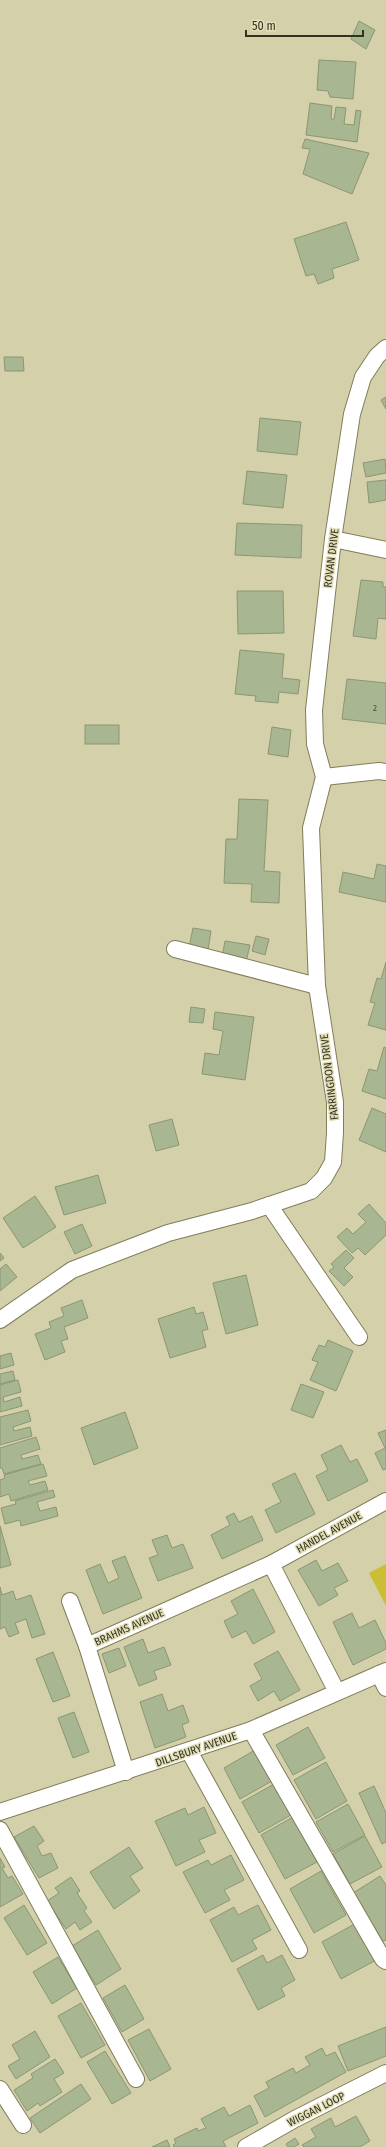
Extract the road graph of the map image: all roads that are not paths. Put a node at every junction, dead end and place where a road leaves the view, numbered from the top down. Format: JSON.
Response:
{"nodes":[{"id":1,"x":386,"y":348,"type":"edge"},
{"id":2,"x":333,"y":539,"type":"junction"},
{"id":3,"x":386,"y":550,"type":"edge"},
{"id":4,"x":386,"y":772,"type":"edge"},
{"id":5,"x":324,"y":777,"type":"junction"},
{"id":6,"x":175,"y":949,"type":"dead end"},
{"id":7,"x":317,"y":986,"type":"junction"},
{"id":8,"x":269,"y":1205,"type":"junction"},
{"id":9,"x":0,"y":1320,"type":"edge"},
{"id":10,"x":359,"y":1337,"type":"dead end"},
{"id":11,"x":386,"y":1501,"type":"edge"},
{"id":12,"x":271,"y":1564,"type":"junction"},
{"id":13,"x":70,"y":1601,"type":"dead end"},
{"id":14,"x":87,"y":1646,"type":"junction"},
{"id":15,"x":384,"y":1678,"type":"edge"},
{"id":16,"x":336,"y":1692,"type":"junction"},
{"id":17,"x":251,"y":1730,"type":"junction"},
{"id":18,"x":189,"y":1751,"type":"junction"},
{"id":19,"x":126,"y":1772,"type":"junction"},
{"id":20,"x":0,"y":1812,"type":"edge"},
{"id":21,"x":0,"y":1830,"type":"edge"},
{"id":22,"x":299,"y":1950,"type":"dead end"},
{"id":23,"x":386,"y":1962,"type":"edge"},
{"id":24,"x":386,"y":2073,"type":"edge"},
{"id":25,"x":136,"y":2079,"type":"dead end"},
{"id":26,"x":0,"y":2089,"type":"edge"},
{"id":27,"x":23,"y":2125,"type":"dead end"},
{"id":28,"x":246,"y":2147,"type":"edge"}],
"edges":[{"from":1,"to":2,"type":"street","name":"ROVAN DRIVE"},
{"from":2,"to":3,"type":"street"},
{"from":2,"to":5,"type":"street","name":"ROVAN DRIVE"},
{"from":4,"to":5,"type":"street"},
{"from":5,"to":7,"type":"street","name":"FARRINGDON DRIVE"},
{"from":6,"to":7,"type":"street"},
{"from":7,"to":8,"type":"street","name":"FARRINGDON DRIVE"},
{"from":8,"to":9,"type":"street","name":"FARRINGDON DRIVE"},
{"from":8,"to":10,"type":"street"},
{"from":11,"to":12,"type":"street","name":"HANDEL AVENUE"},
{"from":12,"to":14,"type":"street","name":"BRAHMS AVENUE"},
{"from":12,"to":16,"type":"street"},
{"from":13,"to":14,"type":"street"},
{"from":14,"to":19,"type":"street","name":"BRAHMS AVENUE"},
{"from":15,"to":16,"type":"street","name":"DILLSBURY AVENUE"},
{"from":16,"to":17,"type":"street","name":"DILLSBURY AVENUE"},
{"from":17,"to":18,"type":"street","name":"DILLSBURY AVENUE"},
{"from":17,"to":23,"type":"street"},
{"from":18,"to":19,"type":"street","name":"DILLSBURY AVENUE"},
{"from":18,"to":22,"type":"street"},
{"from":19,"to":20,"type":"street","name":"DILLSBURY AVENUE"},
{"from":21,"to":25,"type":"street"},
{"from":24,"to":28,"type":"street","name":"WIGGAN LOOP"},
{"from":26,"to":27,"type":"street"}]}
